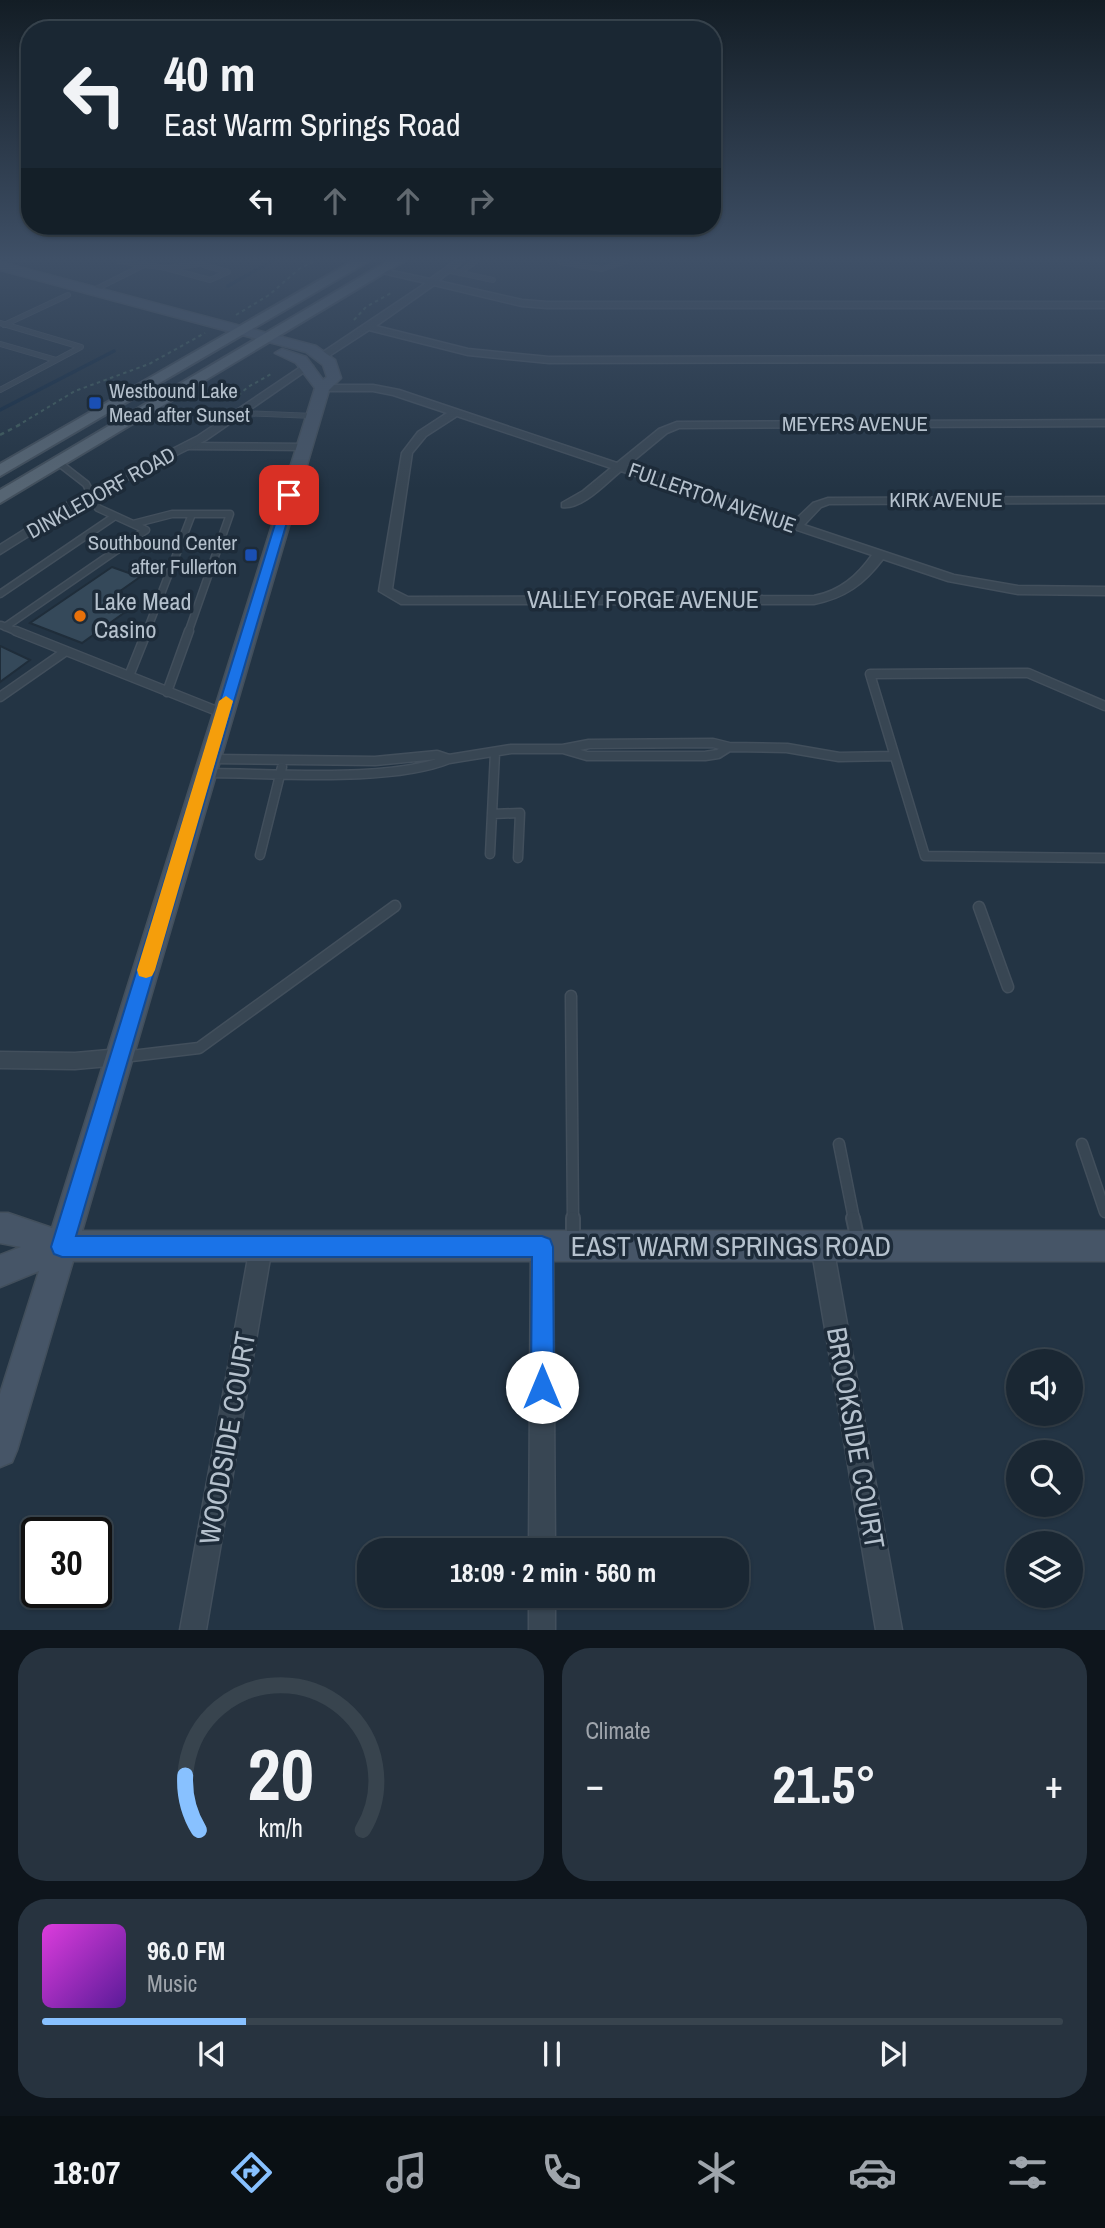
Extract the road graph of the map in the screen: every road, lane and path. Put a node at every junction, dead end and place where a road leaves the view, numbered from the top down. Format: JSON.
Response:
{"nodes":[{"id":1,"x":45,"y":337,"type":"edge"},
{"id":2,"x":199,"y":337,"type":"edge"},
{"id":3,"x":222,"y":337,"type":"edge"},
{"id":4,"x":251,"y":337,"type":"edge"},
{"id":5,"x":270,"y":337,"type":"edge"},
{"id":6,"x":354,"y":337,"type":"edge"},
{"id":7,"x":409,"y":337,"type":"edge"},
{"id":8,"x":264,"y":341,"type":"junction"},
{"id":9,"x":0,"y":344,"type":"edge"},
{"id":10,"x":323,"y":356,"type":"junction"},
{"id":11,"x":1105,"y":359,"type":"edge"},
{"id":12,"x":56,"y":360,"type":"junction"},
{"id":13,"x":308,"y":366,"type":"junction"},
{"id":14,"x":279,"y":370,"type":"dead end"},
{"id":15,"x":322,"y":388,"type":"junction"},
{"id":16,"x":0,"y":390,"type":"edge"},
{"id":17,"x":227,"y":405,"type":"dead end"},
{"id":18,"x":456,"y":411,"type":"junction"},
{"id":19,"x":240,"y":413,"type":"junction"},
{"id":20,"x":314,"y":416,"type":"junction"},
{"id":21,"x":1105,"y":424,"type":"edge"},
{"id":22,"x":0,"y":435,"type":"edge"},
{"id":23,"x":186,"y":446,"type":"junction"},
{"id":24,"x":304,"y":447,"type":"junction"},
{"id":25,"x":59,"y":463,"type":"junction"},
{"id":26,"x":620,"y":467,"type":"junction"},
{"id":27,"x":0,"y":471,"type":"edge"},
{"id":28,"x":93,"y":494,"type":"junction"},
{"id":29,"x":0,"y":498,"type":"edge"},
{"id":30,"x":1105,"y":500,"type":"edge"},
{"id":31,"x":566,"y":505,"type":"dead end"},
{"id":32,"x":192,"y":514,"type":"junction"},
{"id":33,"x":115,"y":516,"type":"junction"},
{"id":34,"x":133,"y":524,"type":"junction"},
{"id":35,"x":796,"y":526,"type":"junction"},
{"id":36,"x":0,"y":550,"type":"edge"},
{"id":37,"x":880,"y":554,"type":"junction"},
{"id":38,"x":1105,"y":591,"type":"edge"},
{"id":39,"x":0,"y":594,"type":"edge"},
{"id":40,"x":2,"y":626,"type":"edge"},
{"id":41,"x":66,"y":651,"type":"junction"},
{"id":42,"x":129,"y":676,"type":"junction"},
{"id":43,"x":167,"y":692,"type":"junction"},
{"id":44,"x":0,"y":697,"type":"edge"},
{"id":45,"x":1105,"y":706,"type":"edge"},
{"id":46,"x":222,"y":713,"type":"junction"},
{"id":47,"x":653,"y":744,"type":"junction"},
{"id":48,"x":729,"y":747,"type":"junction"},
{"id":49,"x":563,"y":749,"type":"junction"},
{"id":50,"x":495,"y":753,"type":"junction"},
{"id":51,"x":655,"y":756,"type":"junction"},
{"id":52,"x":894,"y":756,"type":"junction"},
{"id":53,"x":449,"y":759,"type":"junction"},
{"id":54,"x":284,"y":761,"type":"junction"},
{"id":55,"x":351,"y":761,"type":"junction"},
{"id":56,"x":207,"y":766,"type":"junction"},
{"id":57,"x":281,"y":771,"type":"junction"},
{"id":58,"x":348,"y":771,"type":"junction"},
{"id":59,"x":492,"y":814,"type":"junction"},
{"id":60,"x":260,"y":855,"type":"dead end"},
{"id":61,"x":490,"y":855,"type":"dead end"},
{"id":62,"x":518,"y":858,"type":"dead end"},
{"id":63,"x":1105,"y":858,"type":"edge"},
{"id":64,"x":395,"y":906,"type":"dead end"},
{"id":65,"x":979,"y":906,"type":"dead end"},
{"id":66,"x":1007,"y":987,"type":"dead end"},
{"id":67,"x":571,"y":996,"type":"dead end"},
{"id":68,"x":120,"y":1057,"type":"junction"},
{"id":69,"x":0,"y":1060,"type":"edge"},
{"id":70,"x":839,"y":1144,"type":"dead end"},
{"id":71,"x":1082,"y":1144,"type":"dead end"},
{"id":72,"x":1105,"y":1213,"type":"edge"},
{"id":73,"x":0,"y":1228,"type":"edge"},
{"id":74,"x":822,"y":1246,"type":"junction"},
{"id":75,"x":859,"y":1246,"type":"junction"},
{"id":76,"x":1105,"y":1246,"type":"edge"},
{"id":77,"x":62,"y":1247,"type":"junction"},
{"id":78,"x":261,"y":1247,"type":"junction"},
{"id":79,"x":542,"y":1247,"type":"junction"},
{"id":80,"x":573,"y":1247,"type":"junction"},
{"id":81,"x":0,"y":1271,"type":"edge"},
{"id":82,"x":0,"y":1450,"type":"edge"},
{"id":83,"x":542,"y":1538,"type":"edge"},
{"id":84,"x":542,"y":1608,"type":"edge"},
{"id":85,"x":193,"y":1629,"type":"edge"},
{"id":86,"x":542,"y":1629,"type":"edge"},
{"id":87,"x":889,"y":1629,"type":"edge"}],
"edges":[{"from":1,"to":12,"type":"lane"},
{"from":2,"to":22,"type":"path"},
{"from":3,"to":27,"type":"main road"},
{"from":4,"to":8,"type":"street"},
{"from":5,"to":8,"type":"main road"},
{"from":6,"to":10,"type":"street"},
{"from":7,"to":11,"type":"street"},
{"from":8,"to":10,"type":"street"},
{"from":8,"to":13,"type":"street"},
{"from":8,"to":25,"type":"main road"},
{"from":9,"to":12,"type":"lane"},
{"from":10,"to":15,"type":"street"},
{"from":12,"to":16,"type":"lane"},
{"from":13,"to":15,"type":"street"},
{"from":13,"to":19,"type":"street","name":"DINKLEDORF ROAD"},
{"from":14,"to":17,"type":"path"},
{"from":15,"to":18,"type":"street","name":"FULLERTON AVENUE"},
{"from":15,"to":20,"type":"street"},
{"from":18,"to":26,"type":"street","name":"FULLERTON AVENUE"},
{"from":18,"to":37,"type":"street","name":"VALLEY FORGE AVENUE"},
{"from":19,"to":20,"type":"lane"},
{"from":19,"to":23,"type":"street","name":"DINKLEDORF ROAD"},
{"from":20,"to":24,"type":"street"},
{"from":21,"to":26,"type":"street","name":"MEYERS AVENUE"},
{"from":23,"to":24,"type":"lane"},
{"from":23,"to":28,"type":"street","name":"DINKLEDORF ROAD"},
{"from":24,"to":46,"type":"street"},
{"from":25,"to":28,"type":"lane"},
{"from":25,"to":29,"type":"main road"},
{"from":26,"to":31,"type":"street","name":"MEYERS AVENUE"},
{"from":26,"to":35,"type":"street","name":"FULLERTON AVENUE"},
{"from":28,"to":33,"type":"lane"},
{"from":28,"to":36,"type":"street","name":"DINKLEDORF ROAD"},
{"from":30,"to":35,"type":"street","name":"KIRK AVENUE"},
{"from":32,"to":34,"type":"lane"},
{"from":32,"to":42,"type":"lane"},
{"from":32,"to":43,"type":"lane"},
{"from":33,"to":34,"type":"lane"},
{"from":33,"to":39,"type":"lane"},
{"from":34,"to":40,"type":"lane"},
{"from":35,"to":37,"type":"street","name":"FULLERTON AVENUE"},
{"from":37,"to":38,"type":"street","name":"FULLERTON AVENUE"},
{"from":40,"to":41,"type":"lane"},
{"from":41,"to":42,"type":"lane"},
{"from":41,"to":44,"type":"lane"},
{"from":42,"to":43,"type":"lane"},
{"from":43,"to":46,"type":"lane"},
{"from":45,"to":52,"type":"lane"},
{"from":46,"to":56,"type":"street"},
{"from":47,"to":48,"type":"lane"},
{"from":47,"to":49,"type":"lane"},
{"from":47,"to":51,"type":"lane"},
{"from":48,"to":51,"type":"lane"},
{"from":48,"to":52,"type":"lane"},
{"from":49,"to":50,"type":"lane"},
{"from":49,"to":51,"type":"lane"},
{"from":50,"to":53,"type":"lane"},
{"from":50,"to":59,"type":"lane"},
{"from":52,"to":63,"type":"lane"},
{"from":53,"to":55,"type":"lane"},
{"from":53,"to":58,"type":"lane"},
{"from":54,"to":55,"type":"lane"},
{"from":54,"to":56,"type":"lane"},
{"from":54,"to":57,"type":"lane"},
{"from":55,"to":58,"type":"lane"},
{"from":56,"to":57,"type":"lane"},
{"from":56,"to":68,"type":"street"},
{"from":57,"to":58,"type":"lane"},
{"from":57,"to":60,"type":"lane"},
{"from":59,"to":61,"type":"lane"},
{"from":59,"to":62,"type":"lane"},
{"from":64,"to":68,"type":"lane"},
{"from":65,"to":66,"type":"lane"},
{"from":67,"to":80,"type":"lane"},
{"from":68,"to":69,"type":"street"},
{"from":68,"to":77,"type":"street"},
{"from":70,"to":75,"type":"lane"},
{"from":71,"to":72,"type":"lane"},
{"from":73,"to":77,"type":"street","name":"EAST WARM SPRINGS ROAD"},
{"from":74,"to":75,"type":"street","name":"EAST WARM SPRINGS ROAD"},
{"from":74,"to":80,"type":"street","name":"EAST WARM SPRINGS ROAD"},
{"from":74,"to":87,"type":"street","name":"BROOKSIDE COURT"},
{"from":75,"to":76,"type":"street","name":"EAST WARM SPRINGS ROAD"},
{"from":77,"to":78,"type":"street","name":"EAST WARM SPRINGS ROAD"},
{"from":77,"to":81,"type":"street","name":"EAST WARM SPRINGS ROAD"},
{"from":77,"to":82,"type":"street"},
{"from":78,"to":79,"type":"street","name":"EAST WARM SPRINGS ROAD"},
{"from":78,"to":85,"type":"street","name":"WOODSIDE COURT"},
{"from":79,"to":80,"type":"street","name":"EAST WARM SPRINGS ROAD"},
{"from":79,"to":83,"type":"street"},
{"from":84,"to":86,"type":"street"}]}
